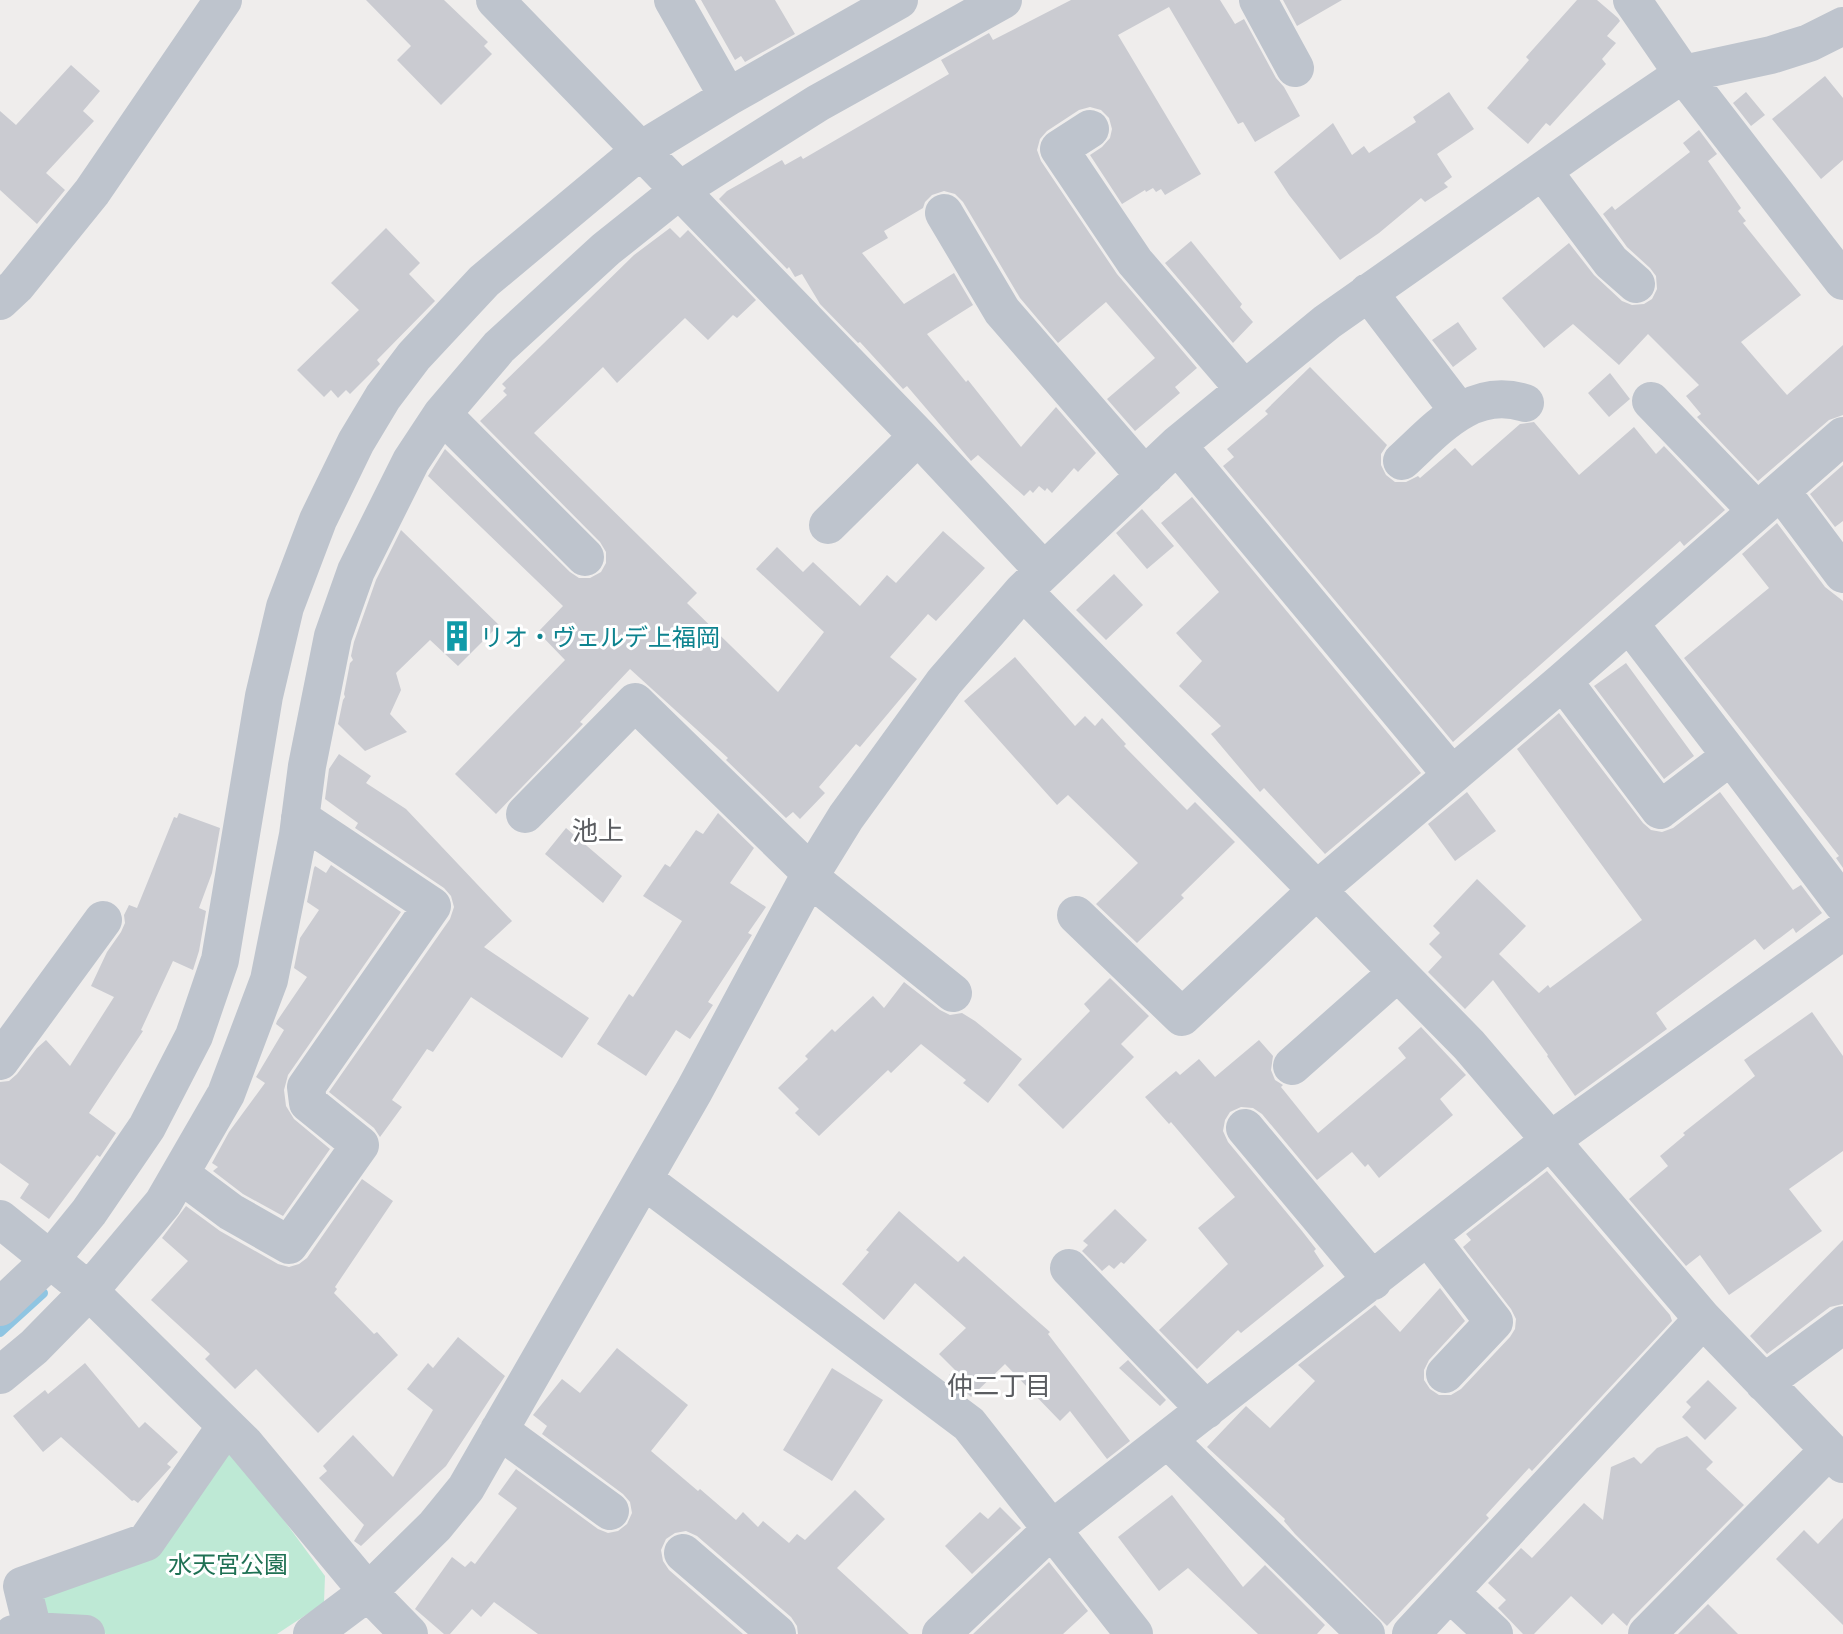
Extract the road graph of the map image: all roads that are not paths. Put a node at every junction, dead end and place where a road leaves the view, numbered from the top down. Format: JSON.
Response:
{"nodes":[{"id":1,"x":223,"y":0,"type":"edge"},
{"id":2,"x":495,"y":0,"type":"edge"},
{"id":3,"x":673,"y":0,"type":"edge"},
{"id":4,"x":899,"y":0,"type":"edge"},
{"id":5,"x":1003,"y":0,"type":"edge"},
{"id":6,"x":1258,"y":0,"type":"edge"},
{"id":7,"x":1632,"y":0,"type":"edge"},
{"id":8,"x":1843,"y":26,"type":"edge"},
{"id":9,"x":1295,"y":68,"type":"dead end"},
{"id":10,"x":1683,"y":74,"type":"junction"},
{"id":11,"x":728,"y":97,"type":"junction"},
{"id":12,"x":1090,"y":129,"type":"dead end"},
{"id":13,"x":641,"y":150,"type":"junction"},
{"id":14,"x":1543,"y":171,"type":"junction"},
{"id":15,"x":680,"y":190,"type":"junction"},
{"id":16,"x":944,"y":213,"type":"dead end"},
{"id":17,"x":1843,"y":281,"type":"edge"},
{"id":18,"x":1636,"y":284,"type":"dead end"},
{"id":19,"x":1368,"y":292,"type":"junction"},
{"id":20,"x":0,"y":301,"type":"edge"},
{"id":21,"x":1244,"y":389,"type":"junction"},
{"id":22,"x":1651,"y":401,"type":"dead end"},
{"id":23,"x":1525,"y":403,"type":"dead end"},
{"id":24,"x":1458,"y":410,"type":"junction"},
{"id":25,"x":442,"y":414,"type":"junction"},
{"id":26,"x":918,"y":436,"type":"junction"},
{"id":27,"x":1843,"y":436,"type":"edge"},
{"id":28,"x":1177,"y":446,"type":"junction"},
{"id":29,"x":1402,"y":461,"type":"dead end"},
{"id":30,"x":1145,"y":476,"type":"junction"},
{"id":31,"x":1769,"y":501,"type":"junction"},
{"id":32,"x":828,"y":525,"type":"dead end"},
{"id":33,"x":584,"y":556,"type":"dead end"},
{"id":34,"x":1843,"y":574,"type":"edge"},
{"id":35,"x":1033,"y":581,"type":"junction"},
{"id":36,"x":1629,"y":623,"type":"junction"},
{"id":37,"x":1563,"y":681,"type":"junction"},
{"id":38,"x":1731,"y":756,"type":"junction"},
{"id":39,"x":1452,"y":775,"type":"junction"},
{"id":40,"x":525,"y":814,"type":"dead end"},
{"id":41,"x":300,"y":818,"type":"junction"},
{"id":42,"x":811,"y":876,"type":"junction"},
{"id":43,"x":1317,"y":890,"type":"junction"},
{"id":44,"x":1843,"y":904,"type":"edge"},
{"id":45,"x":1076,"y":915,"type":"dead end"},
{"id":46,"x":103,"y":920,"type":"dead end"},
{"id":47,"x":1843,"y":932,"type":"edge"},
{"id":48,"x":1397,"y":973,"type":"junction"},
{"id":49,"x":953,"y":993,"type":"dead end"},
{"id":50,"x":0,"y":1061,"type":"edge"},
{"id":51,"x":1292,"y":1066,"type":"dead end"},
{"id":52,"x":1245,"y":1128,"type":"dead end"},
{"id":53,"x":1551,"y":1140,"type":"junction"},
{"id":54,"x":180,"y":1174,"type":"junction"},
{"id":55,"x":644,"y":1180,"type":"junction"},
{"id":56,"x":0,"y":1219,"type":"edge"},
{"id":57,"x":1429,"y":1237,"type":"junction"},
{"id":58,"x":50,"y":1260,"type":"junction"},
{"id":59,"x":1069,"y":1268,"type":"dead end"},
{"id":60,"x":1373,"y":1281,"type":"junction"},
{"id":61,"x":89,"y":1291,"type":"junction"},
{"id":62,"x":0,"y":1307,"type":"edge"},
{"id":63,"x":1703,"y":1319,"type":"junction"},
{"id":64,"x":1843,"y":1325,"type":"edge"},
{"id":65,"x":1446,"y":1374,"type":"dead end"},
{"id":66,"x":0,"y":1375,"type":"edge"},
{"id":67,"x":1763,"y":1383,"type":"junction"},
{"id":68,"x":1206,"y":1410,"type":"junction"},
{"id":69,"x":226,"y":1426,"type":"junction"},
{"id":70,"x":499,"y":1430,"type":"junction"},
{"id":71,"x":1168,"y":1440,"type":"junction"},
{"id":72,"x":1836,"y":1458,"type":"edge"},
{"id":73,"x":610,"y":1511,"type":"dead end"},
{"id":74,"x":1051,"y":1530,"type":"junction"},
{"id":75,"x":683,"y":1553,"type":"dead end"},
{"id":76,"x":368,"y":1592,"type":"junction"},
{"id":77,"x":1450,"y":1593,"type":"junction"},
{"id":78,"x":23,"y":1632,"type":"edge"},
{"id":79,"x":86,"y":1634,"type":"edge"},
{"id":80,"x":312,"y":1634,"type":"edge"},
{"id":81,"x":409,"y":1634,"type":"edge"},
{"id":82,"x":777,"y":1634,"type":"edge"},
{"id":83,"x":941,"y":1634,"type":"edge"},
{"id":84,"x":1135,"y":1634,"type":"edge"},
{"id":85,"x":1366,"y":1634,"type":"edge"},
{"id":86,"x":1411,"y":1634,"type":"edge"},
{"id":87,"x":1494,"y":1634,"type":"edge"},
{"id":88,"x":1647,"y":1634,"type":"edge"}],
"edges":[{"from":1,"to":20,"type":"street"},
{"from":2,"to":13,"type":"street"},
{"from":3,"to":11,"type":"street"},
{"from":4,"to":11,"type":"street"},
{"from":5,"to":15,"type":"street"},
{"from":6,"to":9,"type":"street"},
{"from":7,"to":10,"type":"street"},
{"from":8,"to":10,"type":"street"},
{"from":10,"to":14,"type":"street"},
{"from":10,"to":17,"type":"street"},
{"from":11,"to":13,"type":"street"},
{"from":12,"to":21,"type":"street"},
{"from":13,"to":15,"type":"street"},
{"from":13,"to":58,"type":"street"},
{"from":14,"to":18,"type":"street"},
{"from":14,"to":19,"type":"street"},
{"from":15,"to":25,"type":"street"},
{"from":15,"to":26,"type":"street"},
{"from":16,"to":30,"type":"street"},
{"from":19,"to":21,"type":"street"},
{"from":19,"to":24,"type":"street"},
{"from":21,"to":28,"type":"street"},
{"from":22,"to":31,"type":"street"},
{"from":23,"to":24,"type":"street"},
{"from":24,"to":29,"type":"street"},
{"from":25,"to":33,"type":"street"},
{"from":25,"to":41,"type":"street"},
{"from":26,"to":32,"type":"street"},
{"from":26,"to":35,"type":"street"},
{"from":27,"to":31,"type":"street"},
{"from":28,"to":30,"type":"street"},
{"from":28,"to":39,"type":"street"},
{"from":30,"to":35,"type":"street"},
{"from":31,"to":34,"type":"street"},
{"from":31,"to":36,"type":"street"},
{"from":35,"to":42,"type":"street"},
{"from":35,"to":43,"type":"street"},
{"from":36,"to":37,"type":"street"},
{"from":36,"to":38,"type":"street"},
{"from":37,"to":38,"type":"street"},
{"from":37,"to":39,"type":"street"},
{"from":38,"to":44,"type":"street"},
{"from":39,"to":43,"type":"street"},
{"from":40,"to":42,"type":"street"},
{"from":41,"to":54,"type":"street"},
{"from":41,"to":54,"type":"street"},
{"from":42,"to":49,"type":"street"},
{"from":42,"to":55,"type":"street"},
{"from":43,"to":45,"type":"street"},
{"from":43,"to":48,"type":"street"},
{"from":46,"to":50,"type":"street"},
{"from":47,"to":53,"type":"street"},
{"from":48,"to":51,"type":"street"},
{"from":48,"to":53,"type":"street"},
{"from":52,"to":60,"type":"street"},
{"from":53,"to":57,"type":"street"},
{"from":53,"to":63,"type":"street"},
{"from":54,"to":61,"type":"street"},
{"from":55,"to":70,"type":"street"},
{"from":55,"to":74,"type":"street"},
{"from":56,"to":58,"type":"street"},
{"from":57,"to":60,"type":"street"},
{"from":57,"to":65,"type":"street"},
{"from":58,"to":61,"type":"street"},
{"from":58,"to":62,"type":"street"},
{"from":59,"to":68,"type":"street"},
{"from":60,"to":68,"type":"street"},
{"from":61,"to":66,"type":"street"},
{"from":61,"to":69,"type":"street"},
{"from":63,"to":67,"type":"street"},
{"from":63,"to":77,"type":"street"},
{"from":64,"to":67,"type":"street"},
{"from":67,"to":72,"type":"street"},
{"from":68,"to":71,"type":"street"},
{"from":69,"to":76,"type":"street"},
{"from":69,"to":78,"type":"street"},
{"from":70,"to":73,"type":"street"},
{"from":70,"to":76,"type":"street"},
{"from":71,"to":74,"type":"street"},
{"from":71,"to":85,"type":"street"},
{"from":72,"to":88,"type":"street"},
{"from":74,"to":83,"type":"street"},
{"from":74,"to":84,"type":"street"},
{"from":75,"to":82,"type":"street"},
{"from":76,"to":80,"type":"street"},
{"from":76,"to":81,"type":"street"},
{"from":77,"to":86,"type":"street"},
{"from":77,"to":87,"type":"street"},
{"from":78,"to":79,"type":"street"}]}
